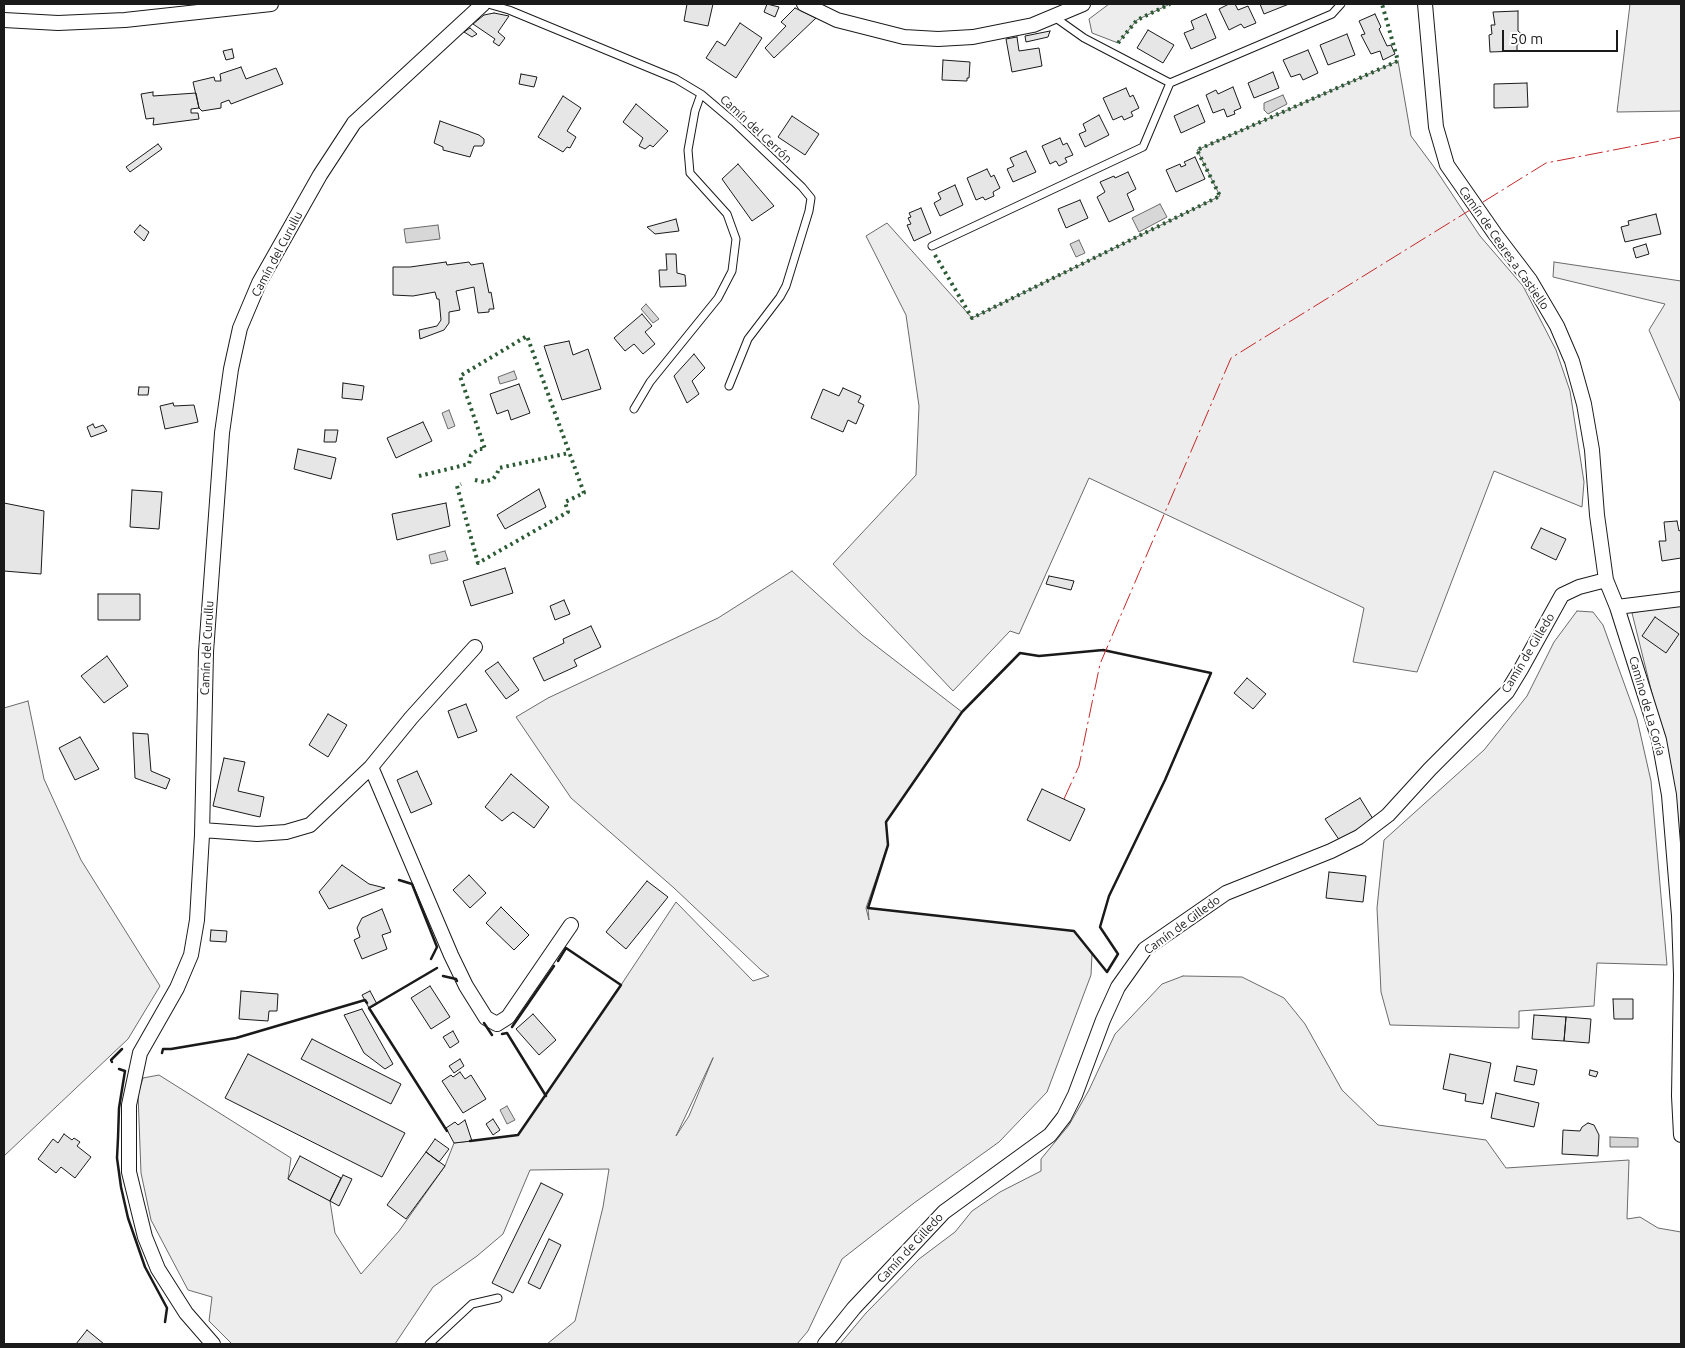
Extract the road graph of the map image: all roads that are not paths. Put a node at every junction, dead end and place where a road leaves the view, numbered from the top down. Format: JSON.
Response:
{"nodes":[{"id":1,"x":271,"y":4,"type":"edge"},
{"id":2,"x":804,"y":4,"type":"edge"},
{"id":3,"x":1083,"y":4,"type":"edge"},
{"id":4,"x":1341,"y":4,"type":"edge"},
{"id":5,"x":1425,"y":4,"type":"edge"},
{"id":6,"x":482,"y":5,"type":"edge"},
{"id":7,"x":1053,"y":16,"type":"junction"},
{"id":8,"x":4,"y":20,"type":"edge"},
{"id":9,"x":1170,"y":83,"type":"junction"},
{"id":10,"x":701,"y":94,"type":"junction"},
{"id":11,"x":932,"y":246,"type":"dead end"},
{"id":12,"x":729,"y":386,"type":"dead end"},
{"id":13,"x":634,"y":409,"type":"dead end"},
{"id":14,"x":1606,"y":580,"type":"junction"},
{"id":15,"x":1681,"y":600,"type":"edge"},
{"id":16,"x":1617,"y":606,"type":"junction"},
{"id":17,"x":475,"y":647,"type":"dead end"},
{"id":18,"x":371,"y":767,"type":"junction"},
{"id":19,"x":202,"y":830,"type":"junction"},
{"id":20,"x":571,"y":925,"type":"dead end"},
{"id":21,"x":1681,"y":975,"type":"edge"},
{"id":22,"x":1681,"y":1135,"type":"edge"},
{"id":23,"x":498,"y":1298,"type":"dead end"},
{"id":24,"x":213,"y":1344,"type":"edge"},
{"id":25,"x":429,"y":1344,"type":"edge"},
{"id":26,"x":824,"y":1344,"type":"edge"}],
"edges":[{"from":1,"to":8,"type":"street"},
{"from":2,"to":7,"type":"street"},
{"from":3,"to":7,"type":"street"},
{"from":4,"to":9,"type":"lane"},
{"from":5,"to":14,"type":"street","name":"Camín de Ceares a Castiello"},
{"from":6,"to":10,"type":"lane","name":"Camín del Cerrón"},
{"from":6,"to":19,"type":"street","name":"Camín del Curullu"},
{"from":7,"to":9,"type":"lane"},
{"from":9,"to":11,"type":"lane"},
{"from":10,"to":12,"type":"lane","name":"Camín del Cerrón"},
{"from":10,"to":13,"type":"lane"},
{"from":14,"to":16,"type":"street","name":"Camino de La Coría"},
{"from":14,"to":26,"type":"street","name":"Camín de Gilledo"},
{"from":15,"to":16,"type":"street"},
{"from":16,"to":21,"type":"street","name":"Camino de La Coría"},
{"from":17,"to":18,"type":"street"},
{"from":18,"to":19,"type":"street"},
{"from":18,"to":20,"type":"street"},
{"from":19,"to":24,"type":"street","name":"Camín del Curullu"},
{"from":21,"to":22,"type":"street","name":"Camino de La Coría"},
{"from":23,"to":25,"type":"lane"}]}
